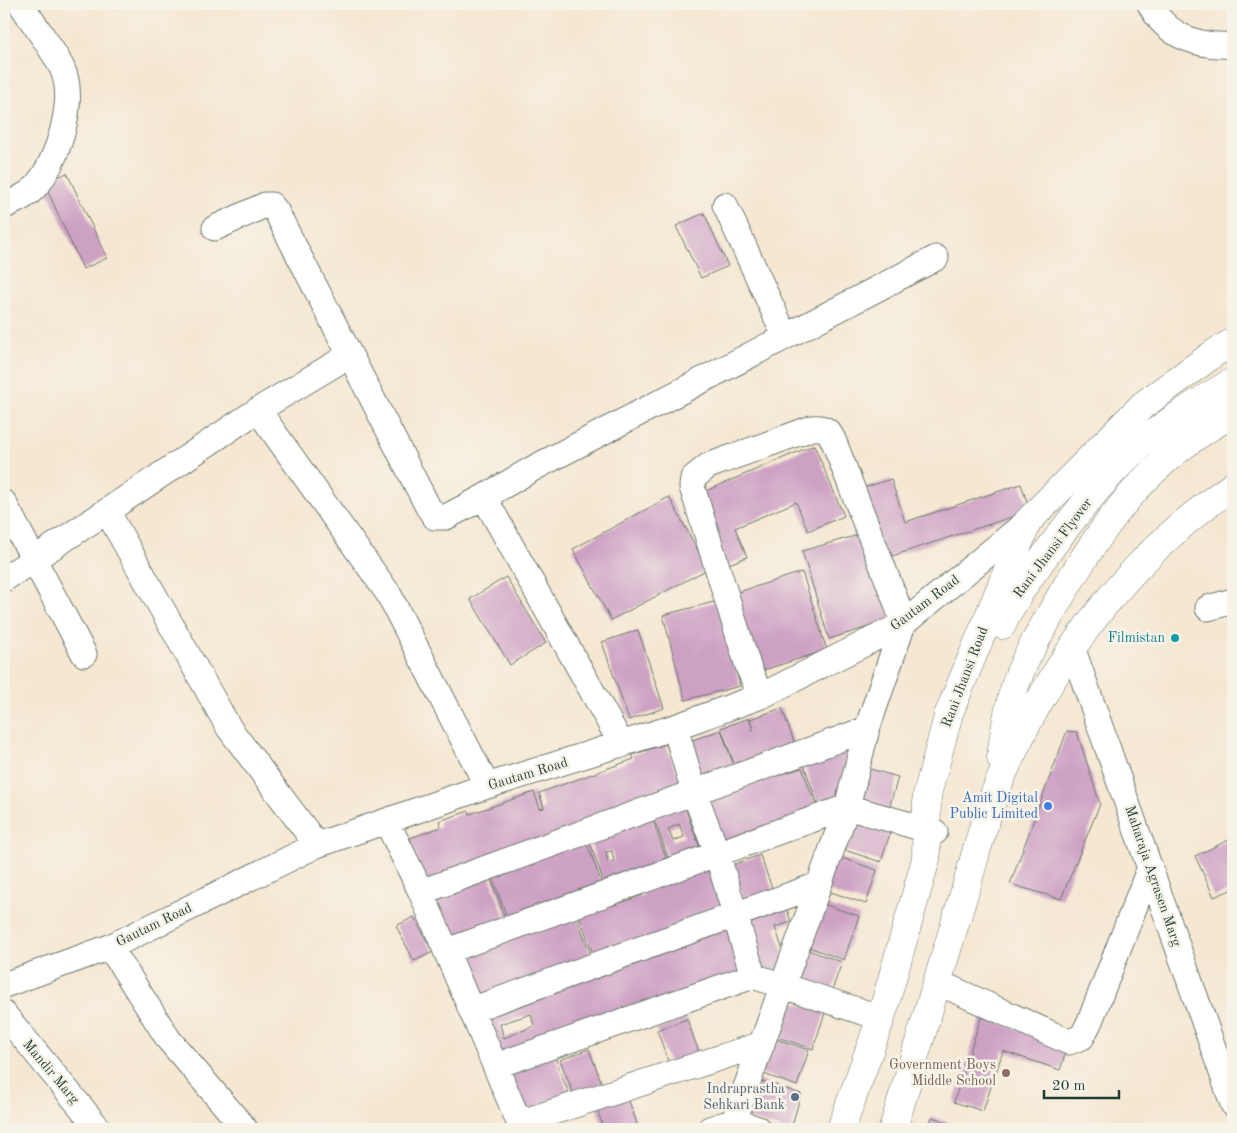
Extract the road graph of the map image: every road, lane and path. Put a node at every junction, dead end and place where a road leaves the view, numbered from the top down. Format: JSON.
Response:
{"nodes":[{"id":1,"x":21,"y":4,"type":"edge"},
{"id":2,"x":1150,"y":4,"type":"edge"},
{"id":3,"x":1233,"y":45,"type":"edge"},
{"id":4,"x":725,"y":205,"type":"dead end"},
{"id":5,"x":4,"y":206,"type":"edge"},
{"id":6,"x":215,"y":228,"type":"dead end"},
{"id":7,"x":936,"y":258,"type":"dead end"},
{"id":8,"x":785,"y":336,"type":"junction"},
{"id":9,"x":1233,"y":342,"type":"edge"},
{"id":10,"x":350,"y":355,"type":"junction"},
{"id":11,"x":1233,"y":382,"type":"edge"},
{"id":12,"x":258,"y":410,"type":"junction"},
{"id":13,"x":1222,"y":419,"type":"edge"},
{"id":14,"x":1233,"y":486,"type":"edge"},
{"id":15,"x":484,"y":497,"type":"junction"},
{"id":16,"x":4,"y":502,"type":"edge"},
{"id":17,"x":106,"y":512,"type":"junction"},
{"id":18,"x":1028,"y":520,"type":"junction"},
{"id":19,"x":35,"y":558,"type":"junction"},
{"id":20,"x":4,"y":578,"type":"edge"},
{"id":21,"x":1233,"y":601,"type":"edge"},
{"id":22,"x":1208,"y":608,"type":"dead end"},
{"id":23,"x":902,"y":624,"type":"junction"},
{"id":24,"x":1072,"y":647,"type":"junction"},
{"id":25,"x":84,"y":654,"type":"dead end"},
{"id":26,"x":761,"y":696,"type":"junction"},
{"id":27,"x":675,"y":727,"type":"junction"},
{"id":28,"x":867,"y":729,"type":"junction"},
{"id":29,"x":622,"y":745,"type":"junction"},
{"id":30,"x":487,"y":786,"type":"junction"},
{"id":31,"x":998,"y":787,"type":"junction"},
{"id":32,"x":694,"y":792,"type":"junction"},
{"id":33,"x":847,"y":807,"type":"junction"},
{"id":34,"x":387,"y":822,"type":"junction"},
{"id":35,"x":930,"y":831,"type":"junction"},
{"id":36,"x":317,"y":845,"type":"junction"},
{"id":37,"x":717,"y":853,"type":"junction"},
{"id":38,"x":1150,"y":867,"type":"junction"},
{"id":39,"x":818,"y":885,"type":"junction"},
{"id":40,"x":421,"y":892,"type":"junction"},
{"id":41,"x":736,"y":913,"type":"junction"},
{"id":42,"x":110,"y":947,"type":"junction"},
{"id":43,"x":447,"y":951,"type":"junction"},
{"id":44,"x":753,"y":976,"type":"junction"},
{"id":45,"x":937,"y":982,"type":"junction"},
{"id":46,"x":4,"y":985,"type":"edge"},
{"id":47,"x":781,"y":986,"type":"junction"},
{"id":48,"x":471,"y":1010,"type":"junction"},
{"id":49,"x":4,"y":1014,"type":"edge"},
{"id":50,"x":881,"y":1018,"type":"junction"},
{"id":51,"x":762,"y":1044,"type":"junction"},
{"id":52,"x":495,"y":1066,"type":"junction"},
{"id":53,"x":1233,"y":1104,"type":"edge"},
{"id":54,"x":733,"y":1125,"type":"edge"},
{"id":55,"x":521,"y":1126,"type":"edge"},
{"id":56,"x":99,"y":1129,"type":"edge"},
{"id":57,"x":245,"y":1129,"type":"edge"},
{"id":58,"x":710,"y":1129,"type":"edge"},
{"id":59,"x":758,"y":1129,"type":"edge"},
{"id":60,"x":841,"y":1129,"type":"edge"},
{"id":61,"x":893,"y":1129,"type":"edge"}],
"edges":[{"from":1,"to":5,"type":"street"},
{"from":2,"to":3,"type":"street"},
{"from":4,"to":8,"type":"street"},
{"from":6,"to":10,"type":"street"},
{"from":7,"to":8,"type":"street"},
{"from":8,"to":15,"type":"street"},
{"from":9,"to":18,"type":"main road","name":"Rani Jhansi Road"},
{"from":10,"to":12,"type":"street"},
{"from":10,"to":15,"type":"street"},
{"from":11,"to":35,"type":"main road","name":"Rani Jhansi Flyover"},
{"from":12,"to":17,"type":"street"},
{"from":12,"to":30,"type":"street"},
{"from":13,"to":31,"type":"main road","name":"Rani Jhansi Flyover"},
{"from":14,"to":24,"type":"main road"},
{"from":15,"to":29,"type":"street"},
{"from":16,"to":19,"type":"street"},
{"from":17,"to":19,"type":"street"},
{"from":17,"to":36,"type":"street"},
{"from":18,"to":23,"type":"street","name":"Gautam Road"},
{"from":18,"to":35,"type":"main road","name":"Rani Jhansi Road"},
{"from":19,"to":20,"type":"street"},
{"from":19,"to":25,"type":"street"},
{"from":21,"to":22,"type":"street"},
{"from":23,"to":26,"type":"street","name":"Gautam Road"},
{"from":23,"to":26,"type":"street"},
{"from":23,"to":28,"type":"street"},
{"from":24,"to":31,"type":"main road"},
{"from":24,"to":38,"type":"street","name":"Maharaja Agrasen Marg"},
{"from":26,"to":27,"type":"street","name":"Gautam Road"},
{"from":27,"to":29,"type":"street","name":"Gautam Road"},
{"from":27,"to":32,"type":"street"},
{"from":28,"to":32,"type":"street"},
{"from":28,"to":33,"type":"street"},
{"from":29,"to":30,"type":"street","name":"Gautam Road"},
{"from":30,"to":34,"type":"street","name":"Gautam Road"},
{"from":31,"to":45,"type":"main road"},
{"from":32,"to":37,"type":"street"},
{"from":32,"to":40,"type":"street"},
{"from":33,"to":35,"type":"street"},
{"from":33,"to":37,"type":"street"},
{"from":33,"to":39,"type":"street"},
{"from":34,"to":36,"type":"street","name":"Gautam Road"},
{"from":34,"to":40,"type":"street"},
{"from":35,"to":50,"type":"main road","name":"Rani Jhansi Road"},
{"from":36,"to":42,"type":"street","name":"Gautam Road"},
{"from":37,"to":41,"type":"street"},
{"from":37,"to":43,"type":"street"},
{"from":38,"to":45,"type":"street"},
{"from":38,"to":53,"type":"street","name":"Maharaja Agrasen Marg"},
{"from":39,"to":41,"type":"street"},
{"from":39,"to":47,"type":"street"},
{"from":40,"to":43,"type":"street"},
{"from":41,"to":44,"type":"street"},
{"from":41,"to":48,"type":"street"},
{"from":42,"to":46,"type":"street","name":"Gautam Road"},
{"from":42,"to":57,"type":"street"},
{"from":43,"to":48,"type":"street"},
{"from":44,"to":47,"type":"street"},
{"from":44,"to":52,"type":"street"},
{"from":45,"to":61,"type":"main road"},
{"from":47,"to":50,"type":"street"},
{"from":47,"to":51,"type":"street"},
{"from":48,"to":52,"type":"street"},
{"from":49,"to":56,"type":"street","name":"Mandir Marg"},
{"from":50,"to":60,"type":"main road","name":"Rani Jhansi Road"},
{"from":51,"to":54,"type":"street"},
{"from":51,"to":55,"type":"street"},
{"from":52,"to":55,"type":"street"},
{"from":54,"to":58,"type":"street"},
{"from":54,"to":59,"type":"street"}]}
